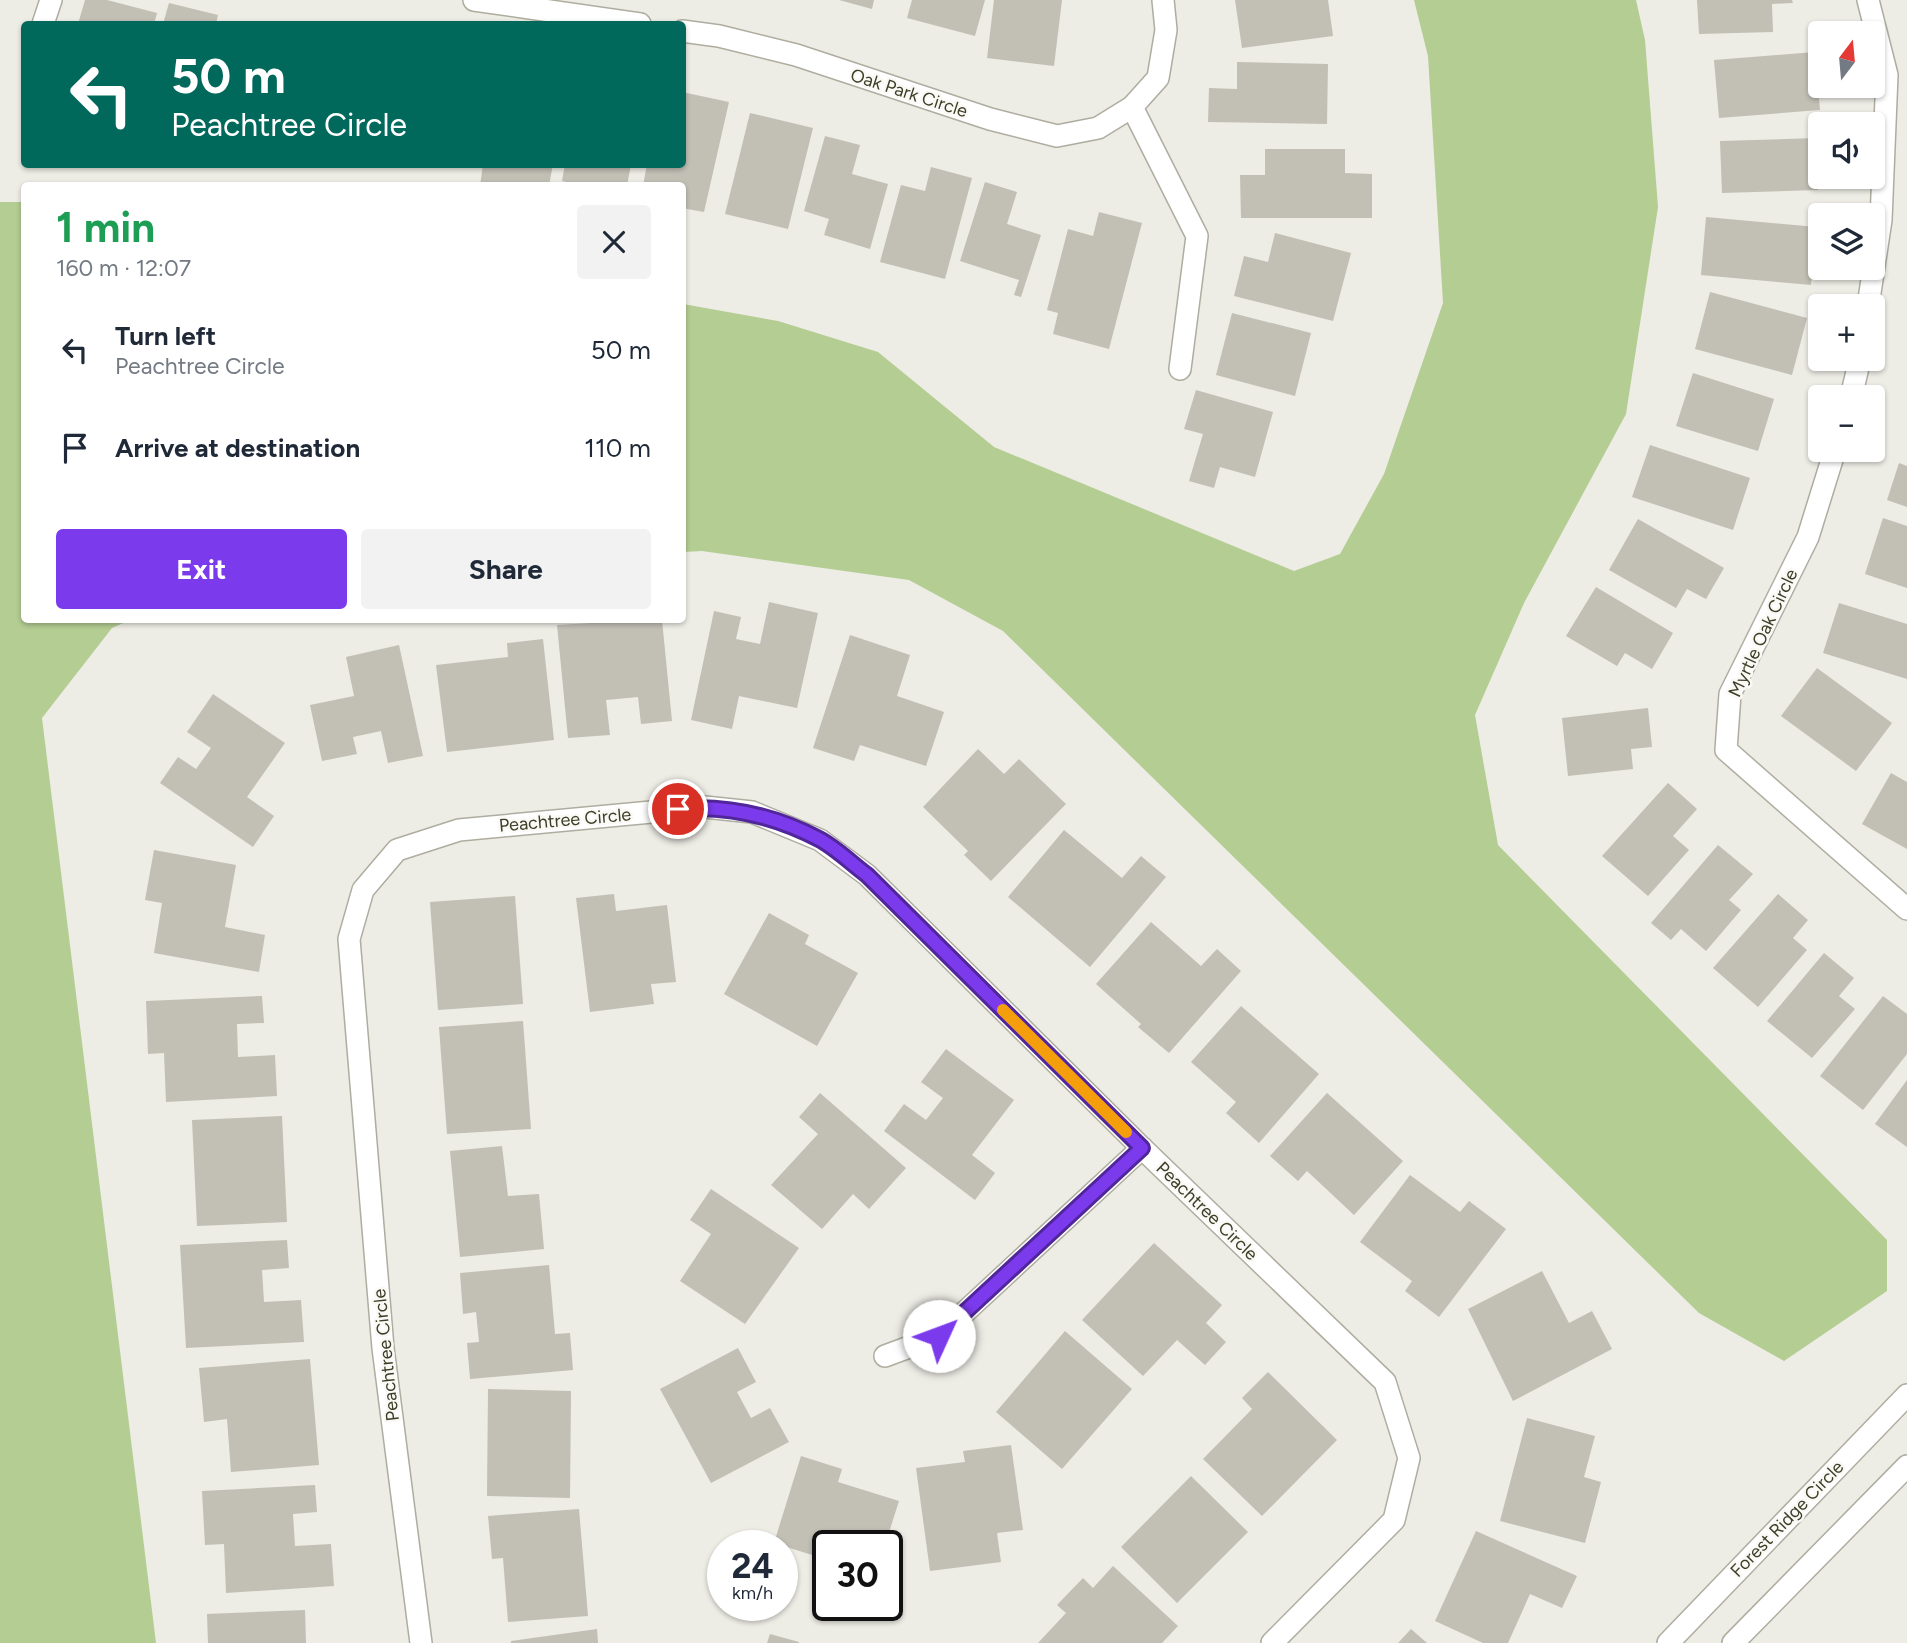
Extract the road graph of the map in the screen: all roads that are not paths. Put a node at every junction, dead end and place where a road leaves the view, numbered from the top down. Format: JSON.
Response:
{"nodes":[{"id":1,"x":51,"y":0,"type":"edge"},
{"id":2,"x":474,"y":0,"type":"edge"},
{"id":3,"x":1163,"y":0,"type":"edge"},
{"id":4,"x":1868,"y":0,"type":"edge"},
{"id":5,"x":44,"y":21,"type":"edge"},
{"id":6,"x":619,"y":21,"type":"edge"},
{"id":7,"x":686,"y":32,"type":"edge"},
{"id":8,"x":1132,"y":107,"type":"junction"},
{"id":9,"x":1870,"y":294,"type":"edge"},
{"id":10,"x":1180,"y":369,"type":"dead end"},
{"id":11,"x":1831,"y":462,"type":"edge"},
{"id":12,"x":1907,"y":909,"type":"edge"},
{"id":13,"x":1142,"y":1148,"type":"junction"},
{"id":14,"x":885,"y":1356,"type":"dead end"},
{"id":15,"x":1907,"y":1395,"type":"edge"},
{"id":16,"x":1907,"y":1466,"type":"edge"},
{"id":17,"x":421,"y":1643,"type":"edge"},
{"id":18,"x":1272,"y":1643,"type":"edge"},
{"id":19,"x":1668,"y":1643,"type":"edge"},
{"id":20,"x":1733,"y":1643,"type":"edge"}],
"edges":[{"from":1,"to":5,"type":"street"},
{"from":2,"to":6,"type":"street"},
{"from":3,"to":8,"type":"street","name":"Oak Park Circle"},
{"from":4,"to":9,"type":"street"},
{"from":7,"to":8,"type":"street","name":"Oak Park Circle"},
{"from":8,"to":10,"type":"street"},
{"from":11,"to":12,"type":"street","name":"Myrtle Oak Circle"},
{"from":13,"to":14,"type":"street"},
{"from":13,"to":17,"type":"street","name":"Peachtree Circle"},
{"from":13,"to":18,"type":"street","name":"Peachtree Circle"},
{"from":15,"to":19,"type":"street","name":"Forest Ridge Circle"},
{"from":16,"to":20,"type":"street"}]}
